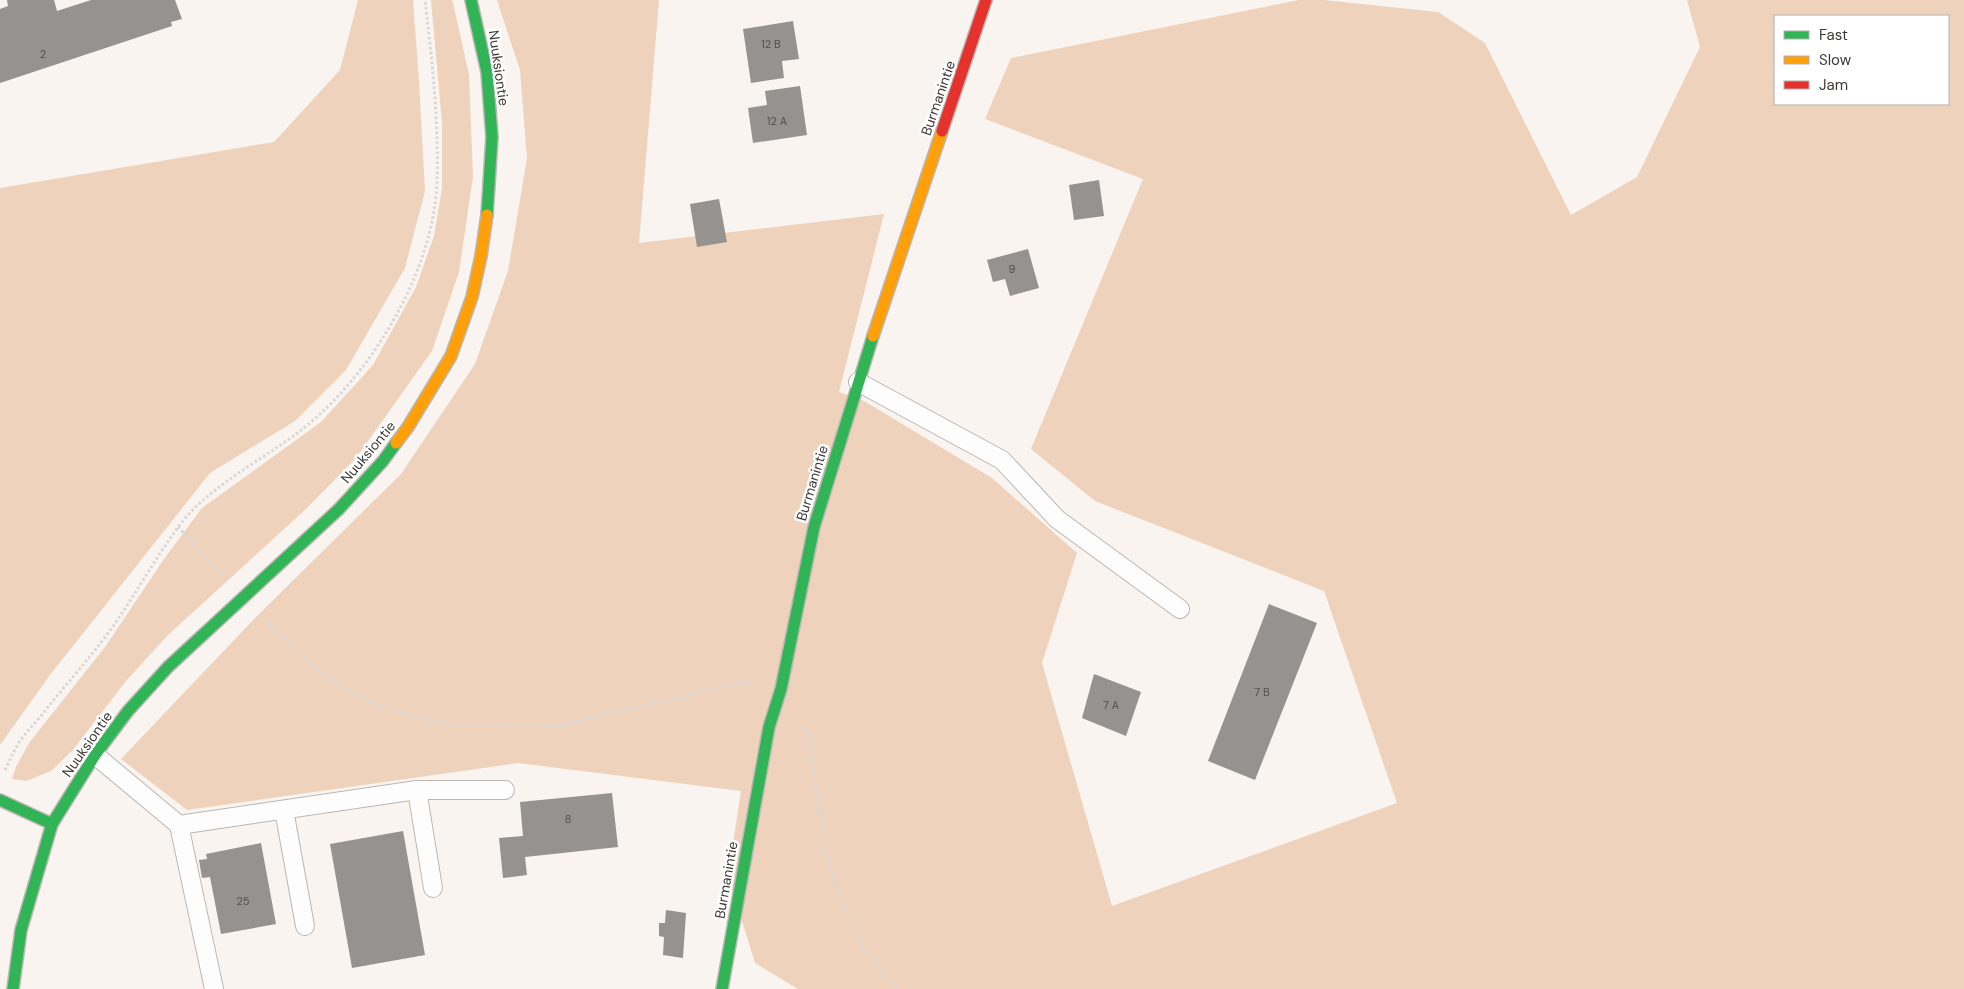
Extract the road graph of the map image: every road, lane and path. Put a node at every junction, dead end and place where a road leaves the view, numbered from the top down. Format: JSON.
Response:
{"nodes":[{"id":1,"x":425,"y":0,"type":"edge"},
{"id":2,"x":471,"y":0,"type":"edge"},
{"id":3,"x":986,"y":0,"type":"edge"},
{"id":4,"x":858,"y":382,"type":"junction"},
{"id":5,"x":178,"y":527,"type":"junction"},
{"id":6,"x":227,"y":579,"type":"dead end"},
{"id":7,"x":1180,"y":609,"type":"dead end"},
{"id":8,"x":266,"y":621,"type":"dead end"},
{"id":9,"x":781,"y":689,"type":"junction"},
{"id":10,"x":95,"y":755,"type":"junction"},
{"id":11,"x":4,"y":772,"type":"dead end"},
{"id":12,"x":417,"y":790,"type":"junction"},
{"id":13,"x":505,"y":790,"type":"dead end"},
{"id":14,"x":0,"y":800,"type":"edge"},
{"id":15,"x":284,"y":810,"type":"junction"},
{"id":16,"x":52,"y":824,"type":"junction"},
{"id":17,"x":179,"y":825,"type":"junction"},
{"id":18,"x":433,"y":888,"type":"dead end"},
{"id":19,"x":305,"y":926,"type":"dead end"},
{"id":20,"x":13,"y":989,"type":"edge"},
{"id":21,"x":214,"y":989,"type":"edge"},
{"id":22,"x":722,"y":989,"type":"edge"},
{"id":23,"x":897,"y":989,"type":"edge"}],
"edges":[{"from":1,"to":5,"type":"path"},
{"from":2,"to":10,"type":"street","name":"Nuuksiontie"},
{"from":3,"to":4,"type":"street","name":"Burmanintie"},
{"from":4,"to":7,"type":"lane"},
{"from":4,"to":9,"type":"street","name":"Burmanintie"},
{"from":5,"to":6,"type":"path"},
{"from":5,"to":11,"type":"path"},
{"from":8,"to":9,"type":"path"},
{"from":9,"to":22,"type":"street","name":"Burmanintie"},
{"from":9,"to":23,"type":"path"},
{"from":10,"to":16,"type":"street","name":"Nuuksiontie"},
{"from":10,"to":17,"type":"lane"},
{"from":12,"to":13,"type":"lane"},
{"from":12,"to":15,"type":"lane"},
{"from":12,"to":18,"type":"lane"},
{"from":14,"to":16,"type":"street"},
{"from":15,"to":17,"type":"lane"},
{"from":15,"to":19,"type":"lane"},
{"from":16,"to":20,"type":"street","name":"Nuuksiontie"},
{"from":17,"to":21,"type":"lane"}]}
